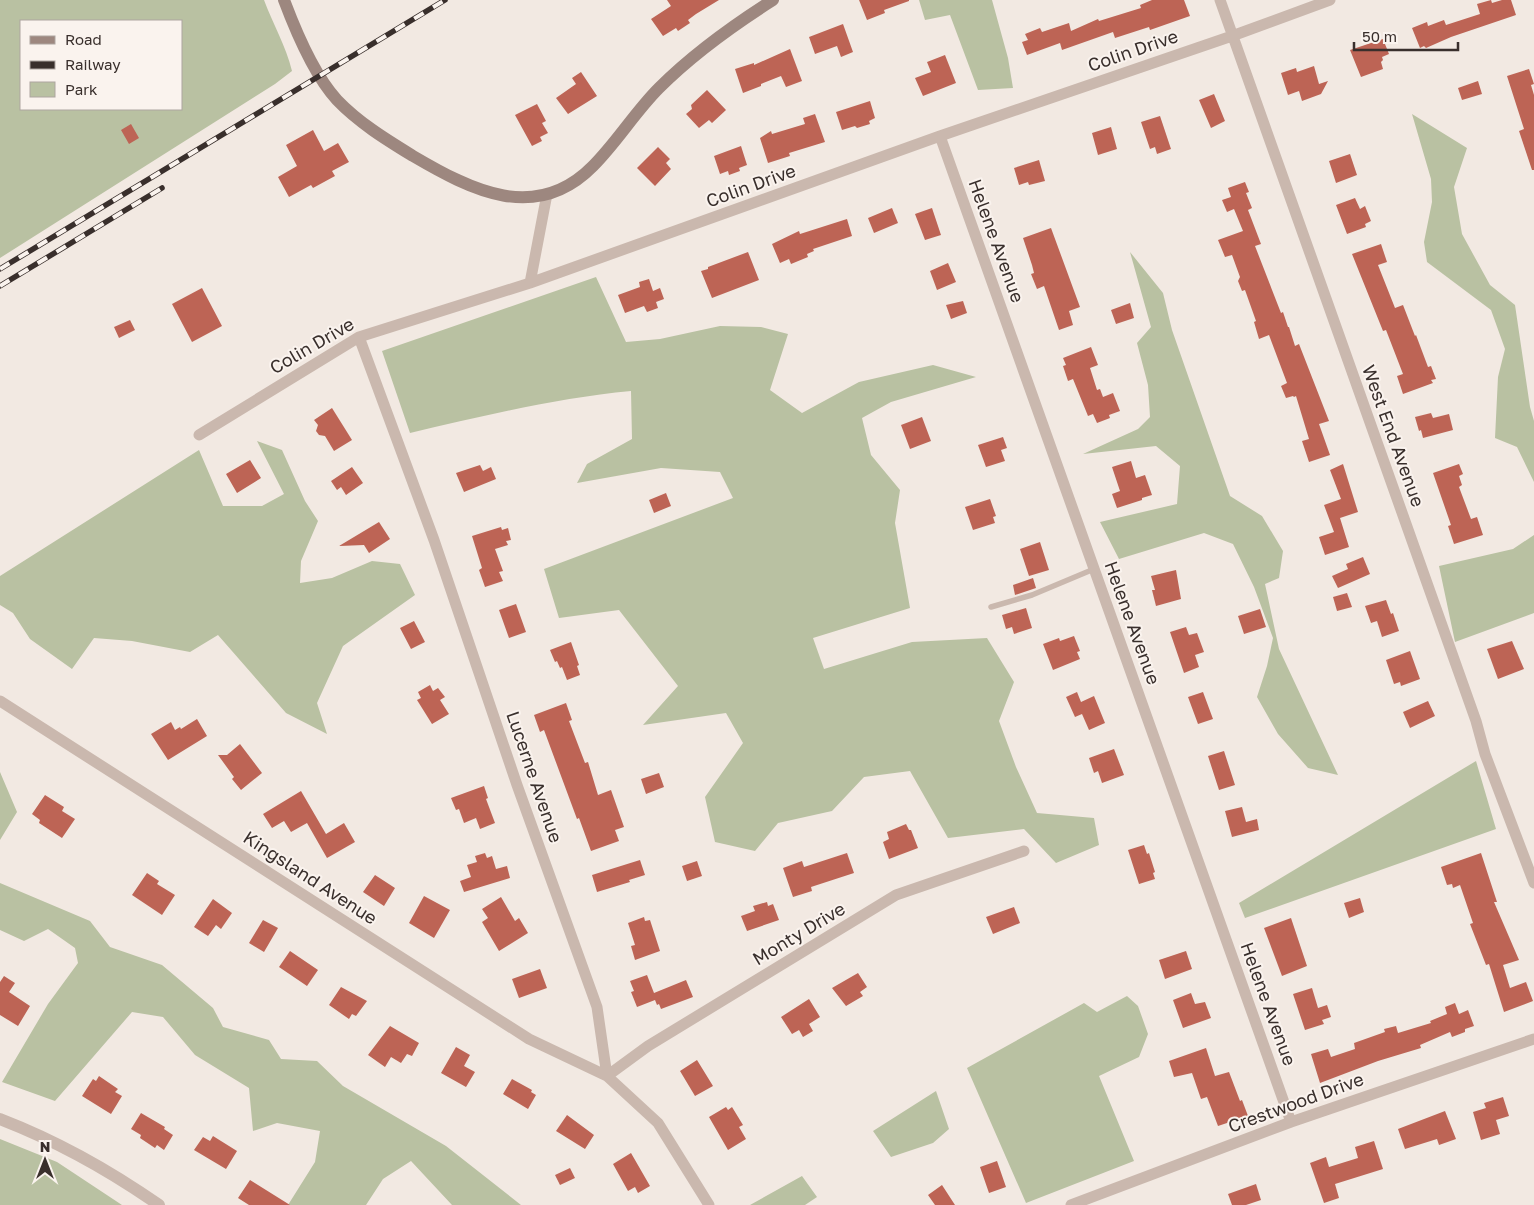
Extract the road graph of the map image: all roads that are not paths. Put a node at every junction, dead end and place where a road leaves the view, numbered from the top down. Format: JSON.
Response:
{"nodes":[{"id":1,"x":284,"y":0,"type":"edge"},
{"id":2,"x":772,"y":0,"type":"edge"},
{"id":3,"x":1220,"y":0,"type":"edge"},
{"id":4,"x":1330,"y":0,"type":"edge"},
{"id":5,"x":1232,"y":36,"type":"junction"},
{"id":6,"x":940,"y":136,"type":"junction"},
{"id":7,"x":546,"y":194,"type":"junction"},
{"id":8,"x":530,"y":283,"type":"junction"},
{"id":9,"x":359,"y":337,"type":"junction"},
{"id":10,"x":199,"y":435,"type":"dead end"},
{"id":11,"x":1094,"y":569,"type":"junction"},
{"id":12,"x":991,"y":607,"type":"dead end"},
{"id":13,"x":0,"y":701,"type":"edge"},
{"id":14,"x":1024,"y":851,"type":"dead end"},
{"id":15,"x":1534,"y":883,"type":"edge"},
{"id":16,"x":1534,"y":1039,"type":"edge"},
{"id":17,"x":607,"y":1076,"type":"junction"},
{"id":18,"x":0,"y":1119,"type":"edge"},
{"id":19,"x":1291,"y":1122,"type":"junction"},
{"id":20,"x":159,"y":1205,"type":"edge"},
{"id":21,"x":709,"y":1205,"type":"edge"},
{"id":22,"x":1071,"y":1205,"type":"edge"}],
"edges":[{"from":1,"to":7,"type":"main road"},
{"from":2,"to":7,"type":"main road"},
{"from":3,"to":5,"type":"street","name":"West End Avenue"},
{"from":4,"to":5,"type":"street","name":"Colin Drive"},
{"from":5,"to":6,"type":"street","name":"Colin Drive"},
{"from":5,"to":15,"type":"street","name":"West End Avenue"},
{"from":6,"to":8,"type":"street","name":"Colin Drive"},
{"from":6,"to":11,"type":"street","name":"Helene Avenue"},
{"from":7,"to":8,"type":"street"},
{"from":8,"to":9,"type":"street","name":"Colin Drive"},
{"from":9,"to":10,"type":"street","name":"Colin Drive"},
{"from":9,"to":17,"type":"street","name":"Lucerne Avenue"},
{"from":11,"to":12,"type":"lane"},
{"from":11,"to":19,"type":"street","name":"Helene Avenue"},
{"from":13,"to":17,"type":"street","name":"Kingsland Avenue"},
{"from":14,"to":17,"type":"street","name":"Monty Drive"},
{"from":16,"to":19,"type":"street","name":"Crestwood Drive"},
{"from":17,"to":21,"type":"street"},
{"from":18,"to":20,"type":"street"},
{"from":19,"to":22,"type":"street","name":"Crestwood Drive"}]}
